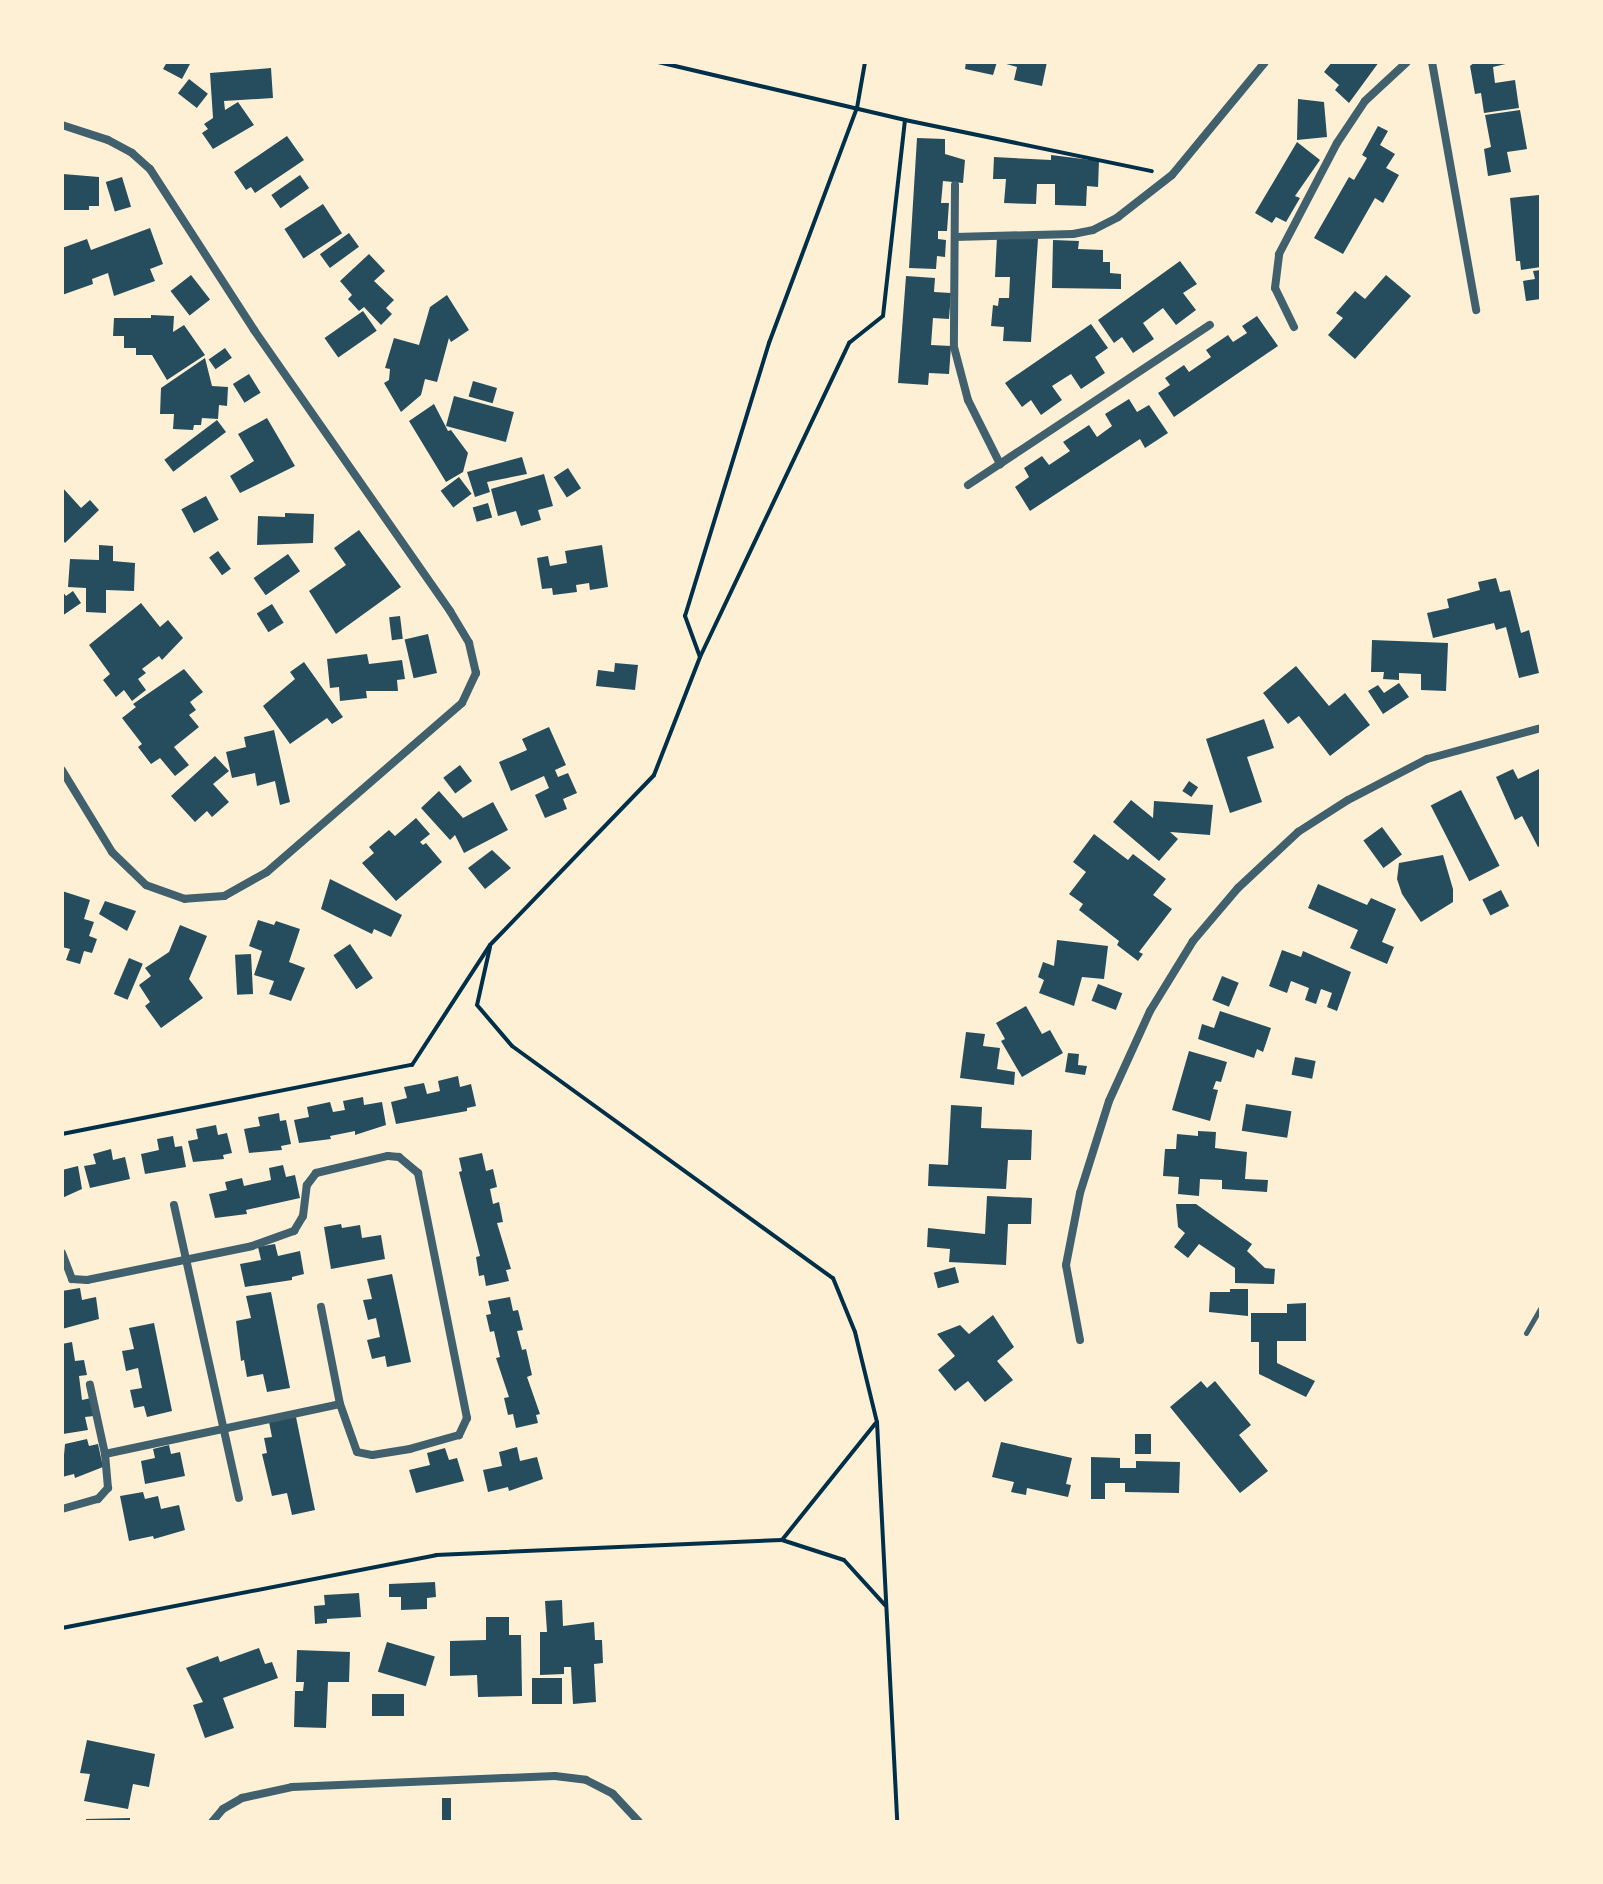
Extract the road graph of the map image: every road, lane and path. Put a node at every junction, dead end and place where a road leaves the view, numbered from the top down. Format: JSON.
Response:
{"nodes":[{"id":1,"x":658,"y":62,"type":"edge"},
{"id":2,"x":865,"y":62,"type":"edge"},
{"id":3,"x":1250,"y":62,"type":"edge"},
{"id":4,"x":1407,"y":62,"type":"edge"},
{"id":5,"x":1432,"y":62,"type":"edge"},
{"id":6,"x":1261,"y":66,"type":"edge"},
{"id":7,"x":857,"y":108,"type":"junction"},
{"id":8,"x":905,"y":120,"type":"junction"},
{"id":9,"x":62,"y":125,"type":"edge"},
{"id":10,"x":1172,"y":175,"type":"junction"},
{"id":11,"x":955,"y":185,"type":"dead end"},
{"id":12,"x":955,"y":237,"type":"junction"},
{"id":13,"x":1476,"y":310,"type":"dead end"},
{"id":14,"x":1210,"y":325,"type":"dead end"},
{"id":15,"x":1294,"y":327,"type":"dead end"},
{"id":16,"x":1000,"y":464,"type":"junction"},
{"id":17,"x":968,"y":485,"type":"dead end"},
{"id":18,"x":700,"y":657,"type":"junction"},
{"id":19,"x":1541,"y":728,"type":"edge"},
{"id":20,"x":62,"y":770,"type":"edge"},
{"id":21,"x":490,"y":945,"type":"junction"},
{"id":22,"x":62,"y":1134,"type":"edge"},
{"id":23,"x":174,"y":1205,"type":"dead end"},
{"id":24,"x":62,"y":1253,"type":"edge"},
{"id":25,"x":185,"y":1262,"type":"junction"},
{"id":26,"x":321,"y":1307,"type":"dead end"},
{"id":27,"x":1541,"y":1307,"type":"edge"},
{"id":28,"x":1526,"y":1333,"type":"dead end"},
{"id":29,"x":1080,"y":1340,"type":"dead end"},
{"id":30,"x":90,"y":1385,"type":"dead end"},
{"id":31,"x":340,"y":1404,"type":"junction"},
{"id":32,"x":877,"y":1422,"type":"junction"},
{"id":33,"x":222,"y":1431,"type":"junction"},
{"id":34,"x":105,"y":1454,"type":"junction"},
{"id":35,"x":239,"y":1498,"type":"dead end"},
{"id":36,"x":62,"y":1509,"type":"edge"},
{"id":37,"x":782,"y":1540,"type":"junction"},
{"id":38,"x":885,"y":1605,"type":"junction"},
{"id":39,"x":62,"y":1628,"type":"edge"},
{"id":40,"x":212,"y":1822,"type":"edge"},
{"id":41,"x":639,"y":1822,"type":"edge"},
{"id":42,"x":897,"y":1822,"type":"edge"}],
"edges":[{"from":1,"to":7,"type":"path"},
{"from":2,"to":7,"type":"path"},
{"from":3,"to":6,"type":"street"},
{"from":4,"to":15,"type":"street"},
{"from":5,"to":13,"type":"street"},
{"from":6,"to":10,"type":"street"},
{"from":7,"to":8,"type":"path"},
{"from":7,"to":18,"type":"path"},
{"from":8,"to":10,"type":"path"},
{"from":8,"to":18,"type":"path"},
{"from":9,"to":20,"type":"street"},
{"from":10,"to":12,"type":"street"},
{"from":11,"to":12,"type":"street"},
{"from":12,"to":16,"type":"street"},
{"from":14,"to":16,"type":"street"},
{"from":16,"to":17,"type":"street"},
{"from":18,"to":21,"type":"path"},
{"from":19,"to":29,"type":"street"},
{"from":21,"to":22,"type":"path"},
{"from":21,"to":32,"type":"path"},
{"from":23,"to":25,"type":"street"},
{"from":24,"to":25,"type":"street"},
{"from":25,"to":31,"type":"street"},
{"from":25,"to":33,"type":"street"},
{"from":26,"to":31,"type":"street"},
{"from":27,"to":28,"type":"lane"},
{"from":30,"to":34,"type":"street"},
{"from":31,"to":33,"type":"street"},
{"from":32,"to":37,"type":"path"},
{"from":32,"to":38,"type":"path"},
{"from":33,"to":34,"type":"street"},
{"from":33,"to":35,"type":"street"},
{"from":34,"to":36,"type":"street"},
{"from":37,"to":38,"type":"path"},
{"from":37,"to":39,"type":"path"},
{"from":38,"to":42,"type":"path"},
{"from":40,"to":41,"type":"street"}]}
